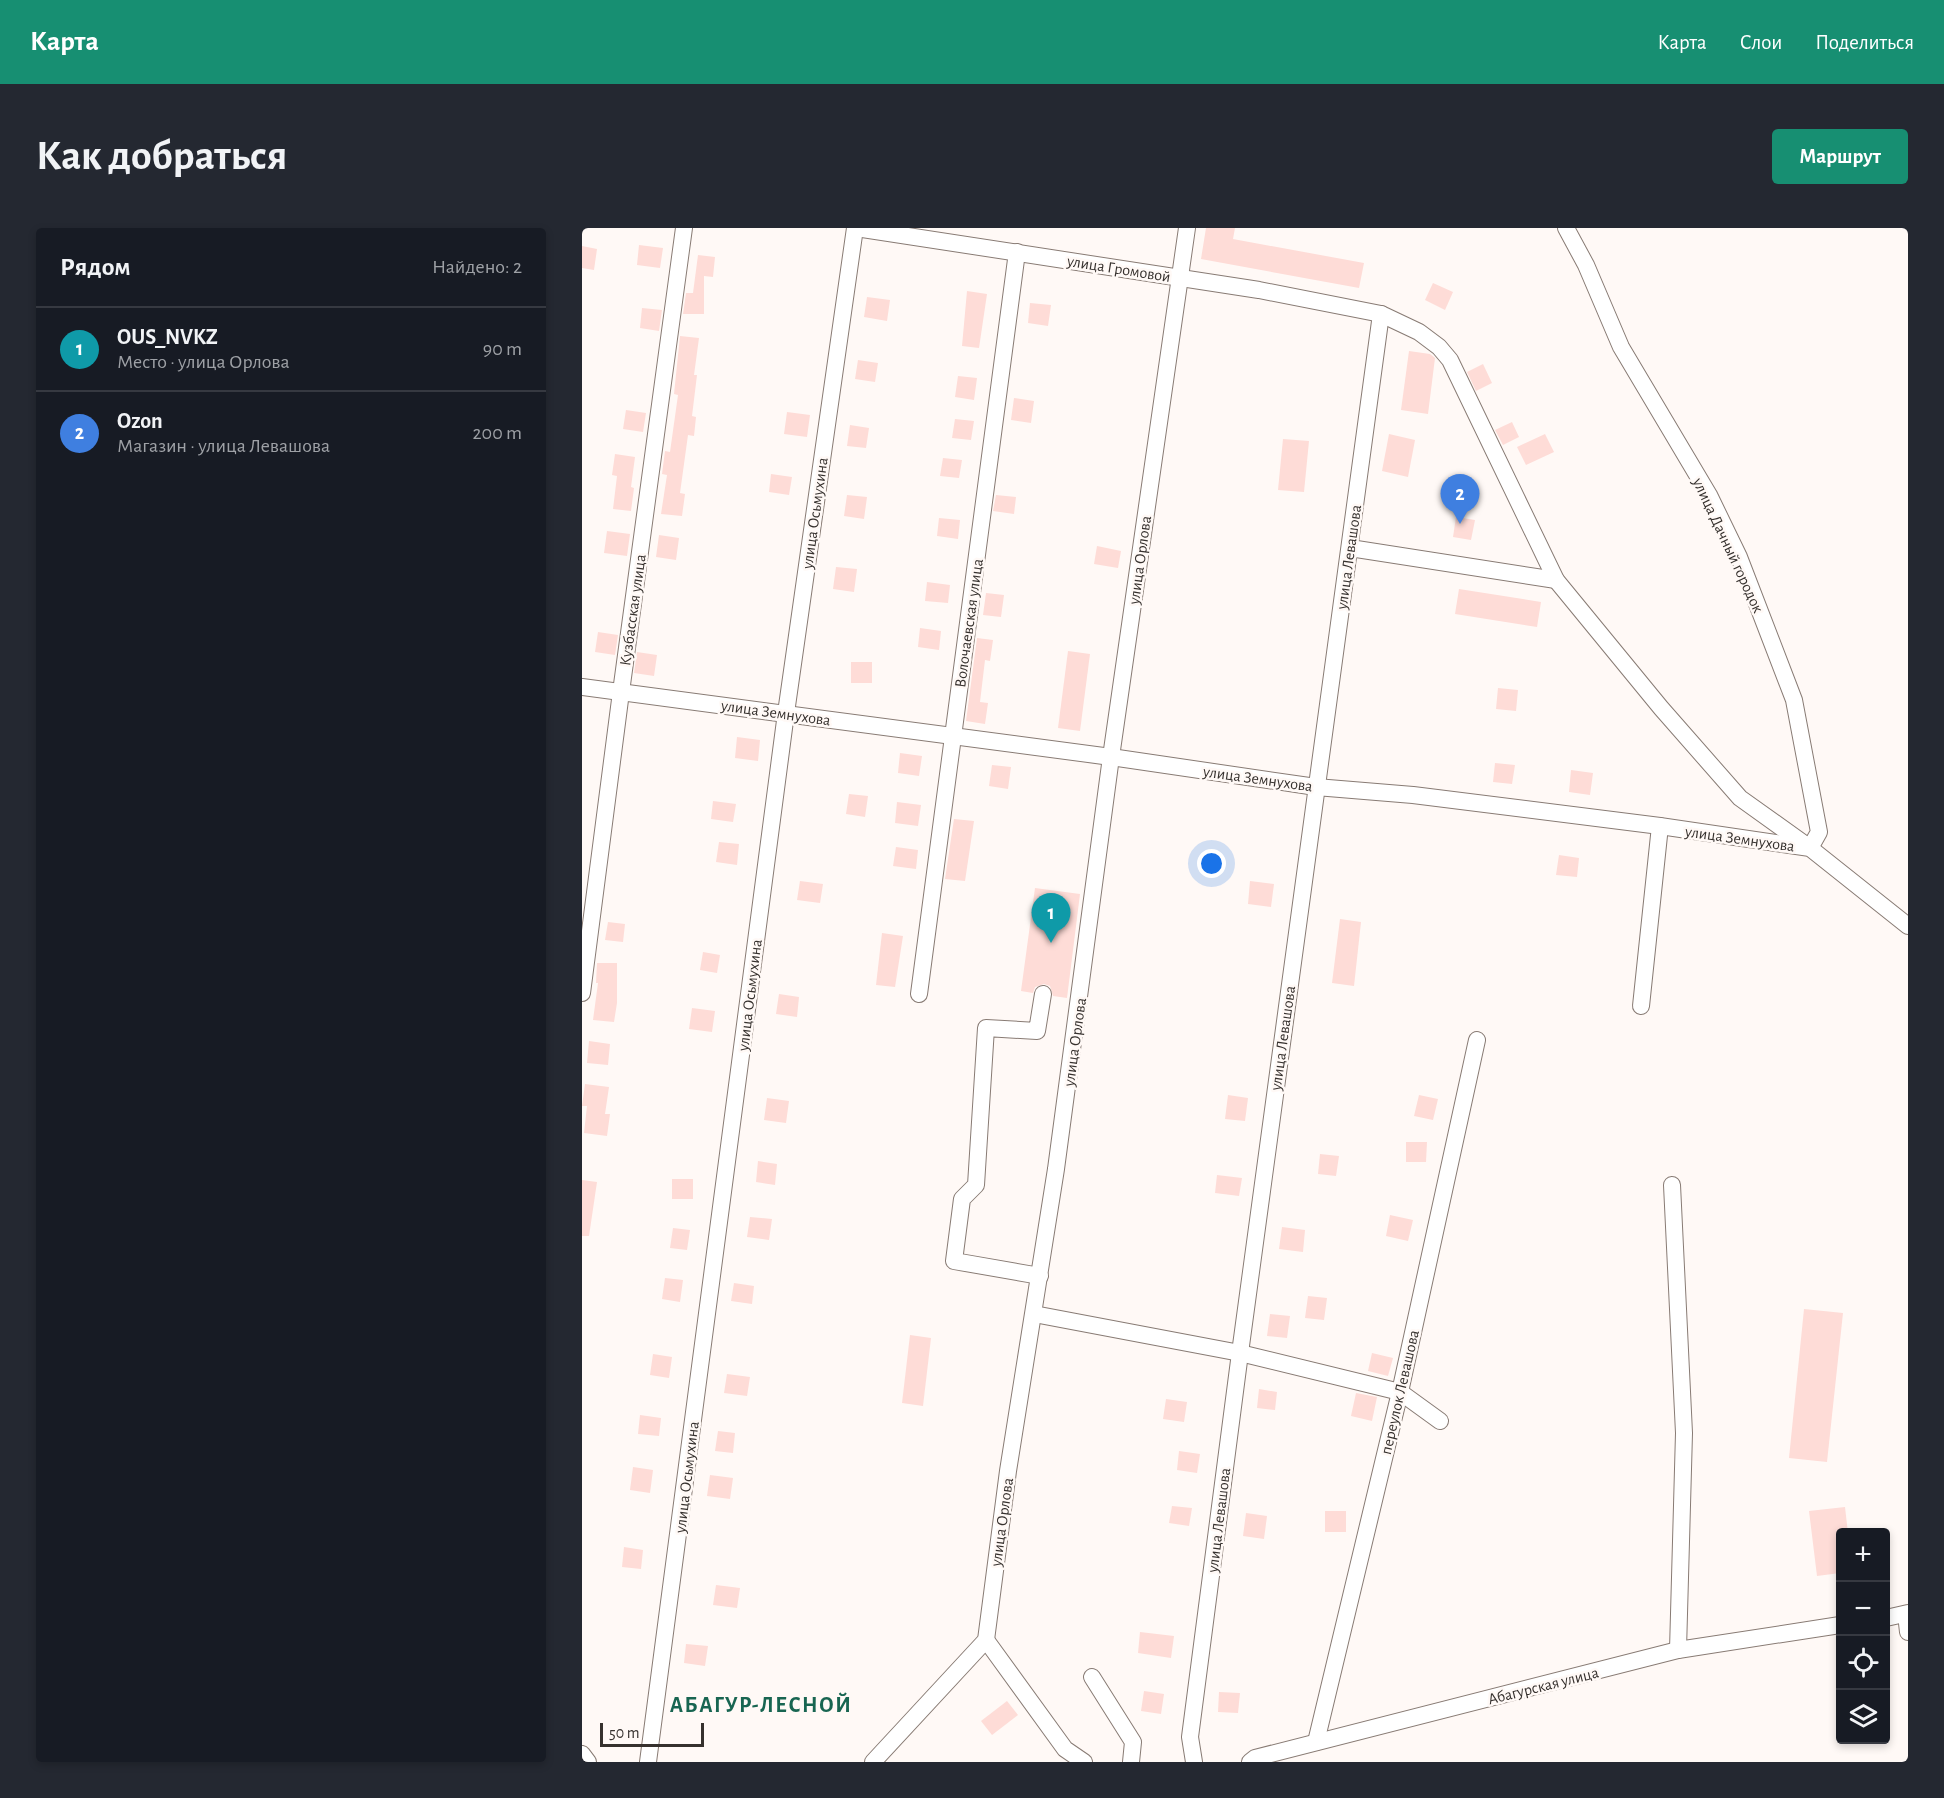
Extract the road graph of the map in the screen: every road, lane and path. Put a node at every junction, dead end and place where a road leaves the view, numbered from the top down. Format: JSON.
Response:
{"nodes":[{"id":1,"x":684,"y":228,"type":"edge"},
{"id":2,"x":855,"y":228,"type":"edge"},
{"id":3,"x":1187,"y":228,"type":"edge"},
{"id":4,"x":1566,"y":228,"type":"edge"},
{"id":5,"x":1017,"y":252,"type":"junction"},
{"id":6,"x":1179,"y":278,"type":"junction"},
{"id":7,"x":1381,"y":315,"type":"junction"},
{"id":8,"x":1350,"y":548,"type":"junction"},
{"id":9,"x":1556,"y":580,"type":"junction"},
{"id":10,"x":582,"y":687,"type":"edge"},
{"id":11,"x":621,"y":692,"type":"junction"},
{"id":12,"x":786,"y":713,"type":"junction"},
{"id":13,"x":953,"y":736,"type":"junction"},
{"id":14,"x":1112,"y":757,"type":"junction"},
{"id":15,"x":1316,"y":787,"type":"junction"},
{"id":16,"x":1660,"y":826,"type":"junction"},
{"id":17,"x":1810,"y":848,"type":"junction"},
{"id":18,"x":1908,"y":926,"type":"edge"},
{"id":19,"x":582,"y":993,"type":"edge"},
{"id":20,"x":920,"y":994,"type":"dead end"},
{"id":21,"x":1043,"y":994,"type":"dead end"},
{"id":22,"x":1641,"y":1006,"type":"dead end"},
{"id":23,"x":1477,"y":1040,"type":"dead end"},
{"id":24,"x":1672,"y":1185,"type":"dead end"},
{"id":25,"x":1040,"y":1276,"type":"junction"},
{"id":26,"x":1034,"y":1314,"type":"junction"},
{"id":27,"x":1240,"y":1353,"type":"junction"},
{"id":28,"x":1400,"y":1392,"type":"junction"},
{"id":29,"x":1440,"y":1421,"type":"dead end"},
{"id":30,"x":1907,"y":1614,"type":"edge"},
{"id":31,"x":1890,"y":1617,"type":"edge"},
{"id":32,"x":1836,"y":1626,"type":"edge"},
{"id":33,"x":1908,"y":1632,"type":"edge"},
{"id":34,"x":986,"y":1640,"type":"junction"},
{"id":35,"x":1678,"y":1650,"type":"junction"},
{"id":36,"x":1092,"y":1677,"type":"dead end"},
{"id":37,"x":1316,"y":1742,"type":"junction"},
{"id":38,"x":582,"y":1754,"type":"edge"},
{"id":39,"x":588,"y":1762,"type":"edge"},
{"id":40,"x":648,"y":1762,"type":"edge"},
{"id":41,"x":873,"y":1762,"type":"edge"},
{"id":42,"x":1084,"y":1762,"type":"edge"},
{"id":43,"x":1131,"y":1762,"type":"edge"},
{"id":44,"x":1194,"y":1762,"type":"edge"},
{"id":45,"x":1250,"y":1762,"type":"edge"}],
"edges":[{"from":1,"to":11,"type":"street","name":"Кузбасская улица"},
{"from":2,"to":5,"type":"street","name":"улица Громовой"},
{"from":2,"to":12,"type":"street","name":"улица Осьмухина"},
{"from":3,"to":6,"type":"street","name":"улица Орлова"},
{"from":4,"to":17,"type":"street","name":"улица Дачный городок"},
{"from":5,"to":6,"type":"street","name":"улица Громовой"},
{"from":5,"to":13,"type":"street","name":"Волочаевская улица"},
{"from":6,"to":7,"type":"street","name":"улица Громовой"},
{"from":6,"to":14,"type":"street","name":"улица Орлова"},
{"from":7,"to":8,"type":"street","name":"улица Левашова"},
{"from":7,"to":9,"type":"street","name":"улица Громовой"},
{"from":8,"to":9,"type":"street"},
{"from":8,"to":15,"type":"street","name":"улица Левашова"},
{"from":9,"to":17,"type":"street","name":"улица Громовой"},
{"from":10,"to":11,"type":"street","name":"улица Земнухова"},
{"from":11,"to":12,"type":"street","name":"улица Земнухова"},
{"from":11,"to":19,"type":"street","name":"Кузбасская улица"},
{"from":12,"to":13,"type":"street","name":"улица Земнухова"},
{"from":12,"to":40,"type":"street","name":"улица Осьмухина"},
{"from":13,"to":14,"type":"street","name":"улица Земнухова"},
{"from":13,"to":20,"type":"street","name":"Волочаевская улица"},
{"from":14,"to":15,"type":"street","name":"улица Земнухова"},
{"from":14,"to":25,"type":"street","name":"улица Орлова"},
{"from":15,"to":16,"type":"street","name":"улица Земнухова"},
{"from":15,"to":27,"type":"street","name":"улица Левашова"},
{"from":16,"to":17,"type":"street","name":"улица Земнухова"},
{"from":16,"to":22,"type":"street"},
{"from":17,"to":18,"type":"street","name":"улица Земнухова"},
{"from":21,"to":25,"type":"street"},
{"from":23,"to":28,"type":"street","name":"переулок Левашова"},
{"from":24,"to":35,"type":"street"},
{"from":25,"to":26,"type":"street","name":"улица Орлова"},
{"from":26,"to":27,"type":"street"},
{"from":26,"to":34,"type":"street","name":"улица Орлова"},
{"from":27,"to":28,"type":"street"},
{"from":27,"to":44,"type":"street","name":"улица Левашова"},
{"from":28,"to":29,"type":"street"},
{"from":28,"to":37,"type":"street","name":"переулок Левашова"},
{"from":30,"to":31,"type":"street"},
{"from":30,"to":33,"type":"street"},
{"from":32,"to":35,"type":"street","name":"Абагурская улица"},
{"from":34,"to":41,"type":"street"},
{"from":34,"to":42,"type":"street"},
{"from":35,"to":37,"type":"street","name":"Абагурская улица"},
{"from":36,"to":43,"type":"street"},
{"from":37,"to":45,"type":"street","name":"Абагурская улица"},
{"from":38,"to":39,"type":"street"}]}
